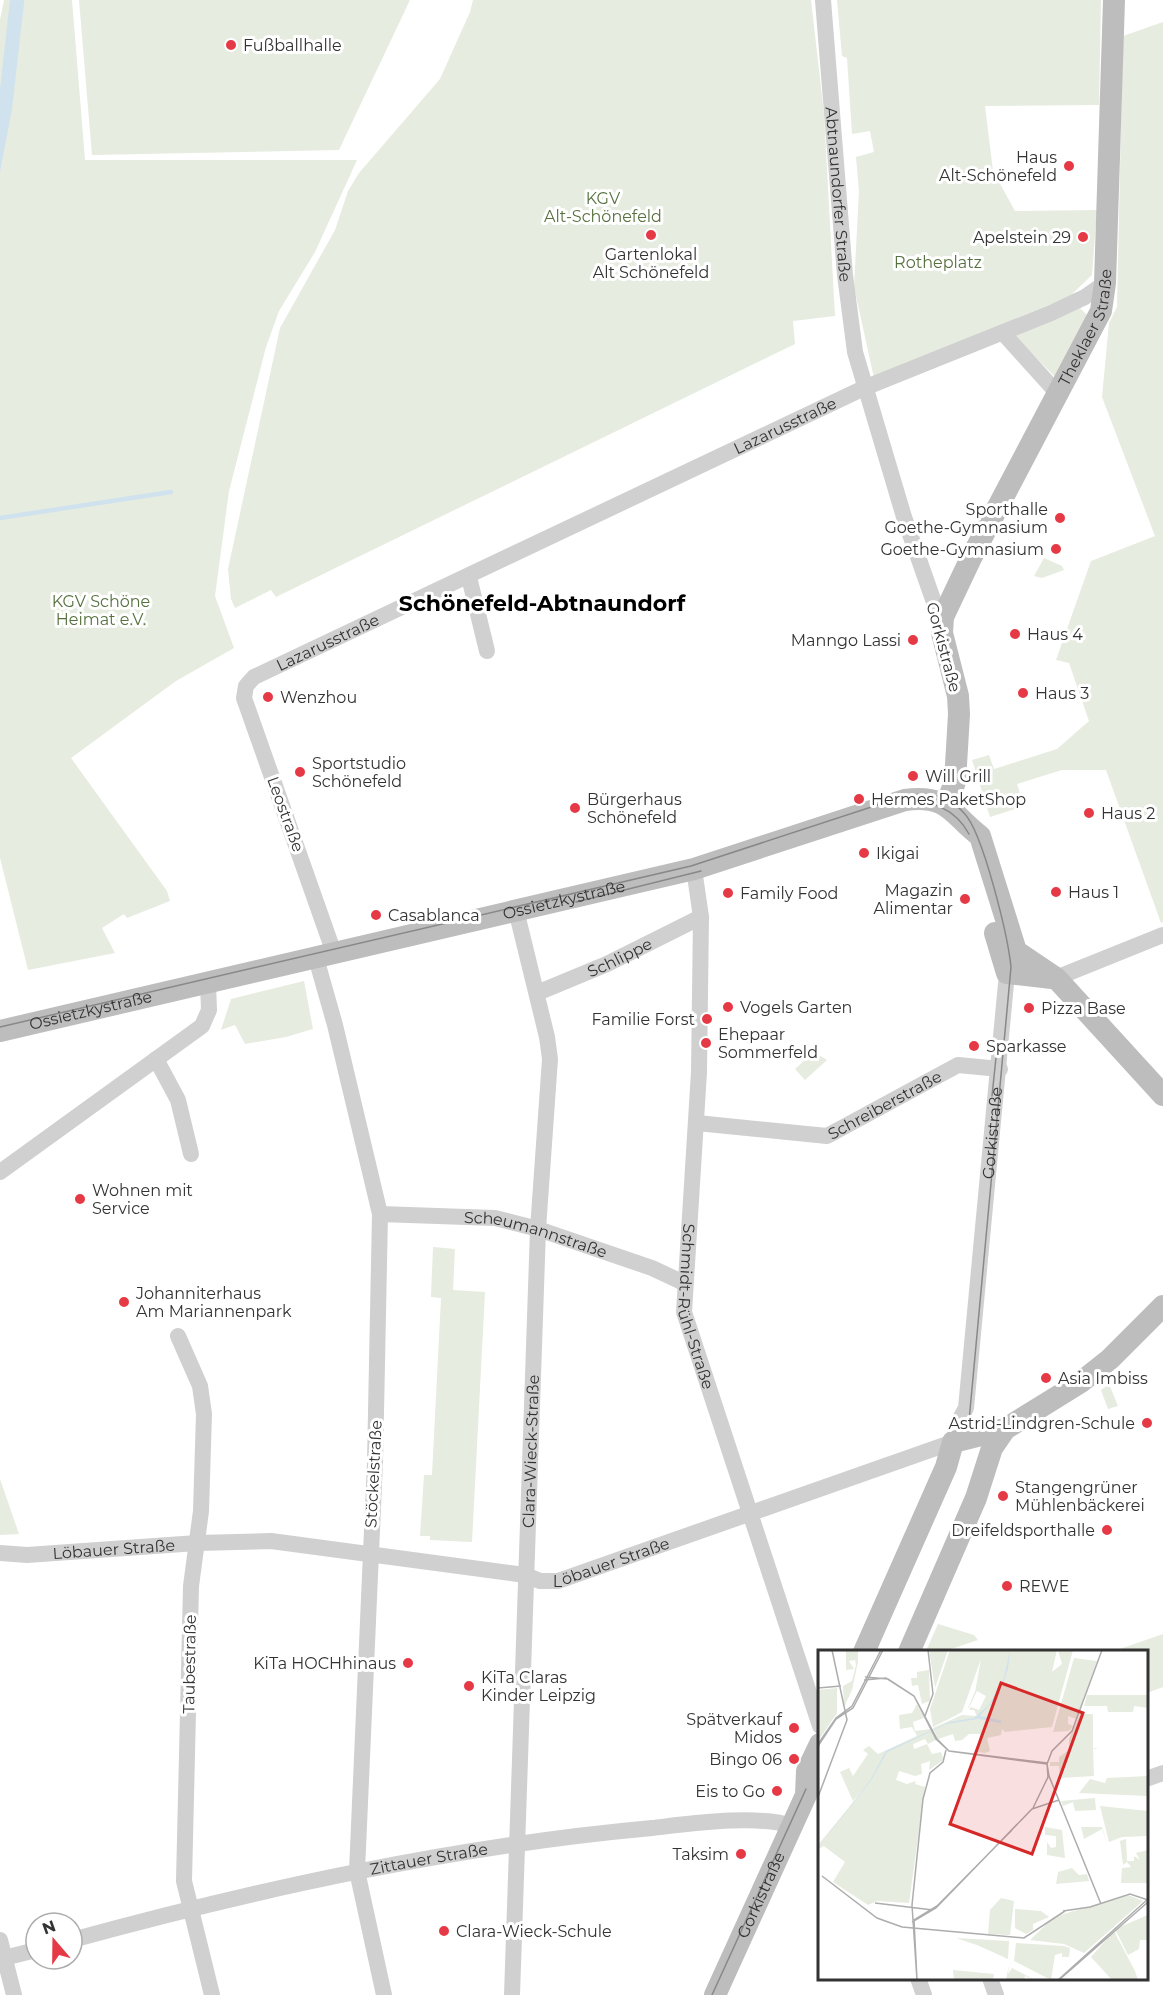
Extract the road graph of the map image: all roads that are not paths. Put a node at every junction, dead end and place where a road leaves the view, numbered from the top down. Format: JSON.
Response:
{"nodes":[{"id":1,"x":823,"y":0,"type":"edge"},
{"id":2,"x":1114,"y":0,"type":"edge"},
{"id":3,"x":1105,"y":283,"type":"junction"},
{"id":4,"x":1003,"y":333,"type":"junction"},
{"id":5,"x":864,"y":388,"type":"junction"},
{"id":6,"x":1058,"y":394,"type":"junction"},
{"id":7,"x":469,"y":577,"type":"junction"},
{"id":8,"x":942,"y":625,"type":"junction"},
{"id":9,"x":488,"y":651,"type":"dead end"},
{"id":10,"x":254,"y":677,"type":"joint"},
{"id":11,"x":946,"y":805,"type":"junction"},
{"id":12,"x":971,"y":832,"type":"junction"},
{"id":13,"x":694,"y":869,"type":"junction"},
{"id":14,"x":516,"y":910,"type":"junction"},
{"id":15,"x":701,"y":916,"type":"junction"},
{"id":16,"x":1163,"y":935,"type":"edge"},
{"id":17,"x":325,"y":955,"type":"junction"},
{"id":18,"x":1007,"y":973,"type":"junction"},
{"id":19,"x":1056,"y":978,"type":"junction"},
{"id":20,"x":208,"y":983,"type":"junction"},
{"id":21,"x":537,"y":993,"type":"junction"},
{"id":22,"x":0,"y":1031,"type":"edge"},
{"id":23,"x":156,"y":1059,"type":"junction"},
{"id":24,"x":1000,"y":1069,"type":"junction"},
{"id":25,"x":1163,"y":1095,"type":"edge"},
{"id":26,"x":697,"y":1123,"type":"junction"},
{"id":27,"x":191,"y":1154,"type":"dead end"},
{"id":28,"x":0,"y":1172,"type":"edge"},
{"id":29,"x":380,"y":1214,"type":"junction"},
{"id":30,"x":538,"y":1229,"type":"junction"},
{"id":31,"x":684,"y":1283,"type":"junction"},
{"id":32,"x":1163,"y":1306,"type":"edge"},
{"id":33,"x":178,"y":1336,"type":"dead end"},
{"id":34,"x":1005,"y":1429,"type":"junction"},
{"id":35,"x":958,"y":1440,"type":"junction"},
{"id":36,"x":749,"y":1514,"type":"junction"},
{"id":37,"x":197,"y":1543,"type":"junction"},
{"id":38,"x":369,"y":1552,"type":"junction"},
{"id":39,"x":0,"y":1553,"type":"edge"},
{"id":40,"x":525,"y":1575,"type":"junction"},
{"id":41,"x":865,"y":1650,"type":"edge"},
{"id":42,"x":910,"y":1650,"type":"edge"},
{"id":43,"x":818,"y":1723,"type":"edge"},
{"id":44,"x":818,"y":1746,"type":"edge"},
{"id":45,"x":1163,"y":1773,"type":"edge"},
{"id":46,"x":1148,"y":1778,"type":"edge"},
{"id":47,"x":813,"y":1791,"type":"edge"},
{"id":48,"x":792,"y":1826,"type":"junction"},
{"id":49,"x":516,"y":1843,"type":"junction"},
{"id":50,"x":357,"y":1871,"type":"junction"},
{"id":51,"x":190,"y":1908,"type":"junction"},
{"id":52,"x":84,"y":1937,"type":"edge"},
{"id":53,"x":0,"y":1941,"type":"edge"},
{"id":54,"x":24,"y":1953,"type":"edge"},
{"id":55,"x":2,"y":1959,"type":"edge"},
{"id":56,"x":919,"y":1980,"type":"edge"},
{"id":57,"x":991,"y":1980,"type":"edge"},
{"id":58,"x":14,"y":1995,"type":"edge"},
{"id":59,"x":212,"y":1995,"type":"edge"},
{"id":60,"x":384,"y":1995,"type":"edge"},
{"id":61,"x":512,"y":1995,"type":"edge"},
{"id":62,"x":715,"y":1995,"type":"edge"},
{"id":63,"x":924,"y":1995,"type":"edge"},
{"id":64,"x":996,"y":1995,"type":"edge"}],
"edges":[{"from":1,"to":5,"type":"street","name":"Abtnaundorfer Straße"},
{"from":2,"to":3,"type":"main road","name":"Theklaer Straße"},
{"from":3,"to":4,"type":"street","name":"Lazarusstraße"},
{"from":3,"to":6,"type":"main road","name":"Theklaer Straße"},
{"from":4,"to":5,"type":"street","name":"Lazarusstraße"},
{"from":4,"to":6,"type":"street"},
{"from":5,"to":7,"type":"street","name":"Lazarusstraße"},
{"from":5,"to":8,"type":"street","name":"Gorkistraße"},
{"from":6,"to":8,"type":"main road","name":"Theklaer Straße"},
{"from":7,"to":9,"type":"street"},
{"from":7,"to":10,"type":"street","name":"Lazarusstraße"},
{"from":8,"to":11,"type":"main road","name":"Gorkistraße"},
{"from":10,"to":17,"type":"street","name":"Leostraße"},
{"from":11,"to":12,"type":"main road"},
{"from":11,"to":13,"type":"main road","name":"Ossietzkystraße"},
{"from":12,"to":18,"type":"main road","name":"Gorkistraße"},
{"from":12,"to":19,"type":"main road"},
{"from":13,"to":14,"type":"main road","name":"Ossietzkystraße"},
{"from":13,"to":15,"type":"street","name":"Schmidt-Rühl-Straße"},
{"from":14,"to":17,"type":"main road","name":"Ossietzkystraße"},
{"from":14,"to":21,"type":"street","name":"Clara-Wieck-Straße"},
{"from":15,"to":21,"type":"street","name":"Schlippe"},
{"from":15,"to":26,"type":"street","name":"Schmidt-Rühl-Straße"},
{"from":16,"to":19,"type":"street"},
{"from":17,"to":20,"type":"main road","name":"Ossietzkystraße"},
{"from":17,"to":29,"type":"street","name":"Stöckelstraße"},
{"from":18,"to":19,"type":"main road"},
{"from":18,"to":24,"type":"street","name":"Gorkistraße"},
{"from":19,"to":25,"type":"main road"},
{"from":20,"to":22,"type":"main road","name":"Ossietzkystraße"},
{"from":20,"to":23,"type":"street"},
{"from":21,"to":30,"type":"street","name":"Clara-Wieck-Straße"},
{"from":23,"to":27,"type":"street"},
{"from":23,"to":28,"type":"street"},
{"from":24,"to":26,"type":"street","name":"Schreiberstraße"},
{"from":24,"to":35,"type":"street","name":"Gorkistraße"},
{"from":26,"to":31,"type":"street","name":"Schmidt-Rühl-Straße"},
{"from":29,"to":30,"type":"street","name":"Scheumannstraße"},
{"from":29,"to":38,"type":"street","name":"Stöckelstraße"},
{"from":30,"to":31,"type":"street","name":"Scheumannstraße"},
{"from":30,"to":40,"type":"street","name":"Clara-Wieck-Straße"},
{"from":31,"to":36,"type":"street","name":"Schmidt-Rühl-Straße"},
{"from":32,"to":34,"type":"main road","name":"Löbauer Straße"},
{"from":33,"to":37,"type":"street","name":"Taubestraße"},
{"from":34,"to":35,"type":"main road","name":"Löbauer Straße"},
{"from":34,"to":42,"type":"main road"},
{"from":35,"to":36,"type":"street","name":"Löbauer Straße"},
{"from":35,"to":41,"type":"main road","name":"Gorkistraße"},
{"from":36,"to":40,"type":"street","name":"Löbauer Straße"},
{"from":36,"to":43,"type":"street","name":"Schmidt-Rühl-Straße"},
{"from":37,"to":38,"type":"street","name":"Löbauer Straße"},
{"from":37,"to":39,"type":"street","name":"Löbauer Straße"},
{"from":37,"to":51,"type":"street","name":"Taubestraße"},
{"from":38,"to":40,"type":"street","name":"Löbauer Straße"},
{"from":38,"to":50,"type":"street","name":"Stöckelstraße"},
{"from":40,"to":49,"type":"street","name":"Clara-Wieck-Straße"},
{"from":44,"to":47,"type":"main road","name":"Gorkistraße"},
{"from":45,"to":46,"type":"street"},
{"from":47,"to":48,"type":"main road","name":"Gorkistraße"},
{"from":48,"to":49,"type":"street","name":"Zittauer Straße"},
{"from":48,"to":62,"type":"main road","name":"Gorkistraße"},
{"from":49,"to":50,"type":"street","name":"Zittauer Straße"},
{"from":49,"to":61,"type":"street","name":"Clara-Wieck-Straße"},
{"from":50,"to":51,"type":"street","name":"Zittauer Straße"},
{"from":50,"to":60,"type":"street","name":"Stöckelstraße"},
{"from":51,"to":52,"type":"street","name":"Zittauer Straße"},
{"from":51,"to":59,"type":"street","name":"Taubestraße"},
{"from":53,"to":55,"type":"street"},
{"from":54,"to":55,"type":"street"},
{"from":55,"to":58,"type":"street"},
{"from":56,"to":63,"type":"street"},
{"from":57,"to":64,"type":"street"}]}
